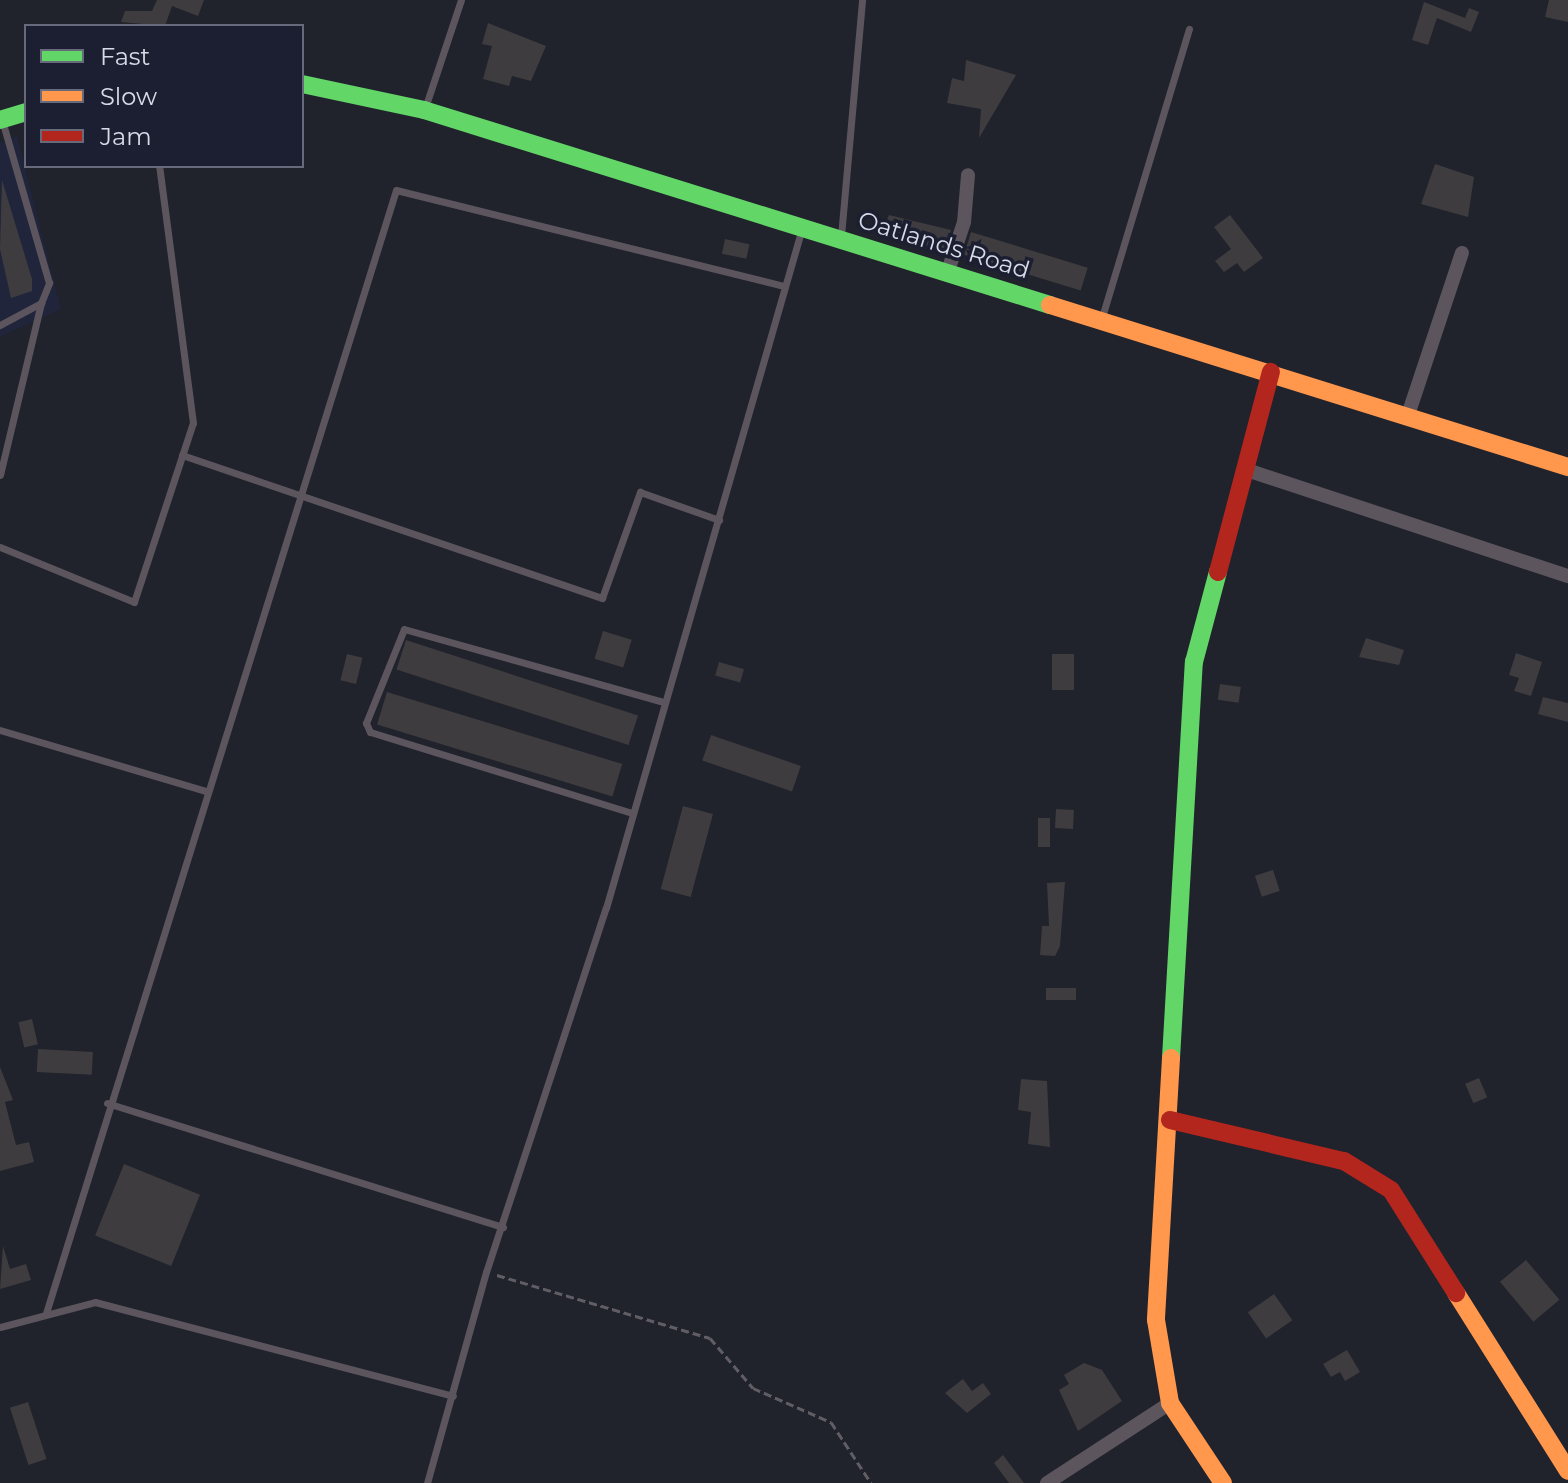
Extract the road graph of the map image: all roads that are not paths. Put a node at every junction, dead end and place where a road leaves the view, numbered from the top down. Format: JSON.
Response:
{"nodes":[{"id":1,"x":461,"y":0,"type":"edge"},
{"id":2,"x":862,"y":0,"type":"edge"},
{"id":3,"x":1189,"y":29,"type":"dead end"},
{"id":4,"x":304,"y":84,"type":"edge"},
{"id":5,"x":424,"y":110,"type":"junction"},
{"id":6,"x":24,"y":113,"type":"edge"},
{"id":7,"x":1,"y":120,"type":"edge"},
{"id":8,"x":159,"y":168,"type":"edge"},
{"id":9,"x":968,"y":175,"type":"dead end"},
{"id":10,"x":803,"y":226,"type":"junction"},
{"id":11,"x":841,"y":238,"type":"junction"},
{"id":12,"x":1462,"y":253,"type":"dead end"},
{"id":13,"x":948,"y":271,"type":"junction"},
{"id":14,"x":784,"y":286,"type":"junction"},
{"id":15,"x":41,"y":303,"type":"junction"},
{"id":16,"x":1101,"y":320,"type":"junction"},
{"id":17,"x":0,"y":325,"type":"edge"},
{"id":18,"x":1271,"y":372,"type":"junction"},
{"id":19,"x":1407,"y":418,"type":"junction"},
{"id":20,"x":182,"y":455,"type":"junction"},
{"id":21,"x":1568,"y":467,"type":"edge"},
{"id":22,"x":1247,"y":470,"type":"junction"},
{"id":23,"x":0,"y":475,"type":"edge"},
{"id":24,"x":297,"y":491,"type":"junction"},
{"id":25,"x":719,"y":520,"type":"junction"},
{"id":26,"x":0,"y":547,"type":"edge"},
{"id":27,"x":1568,"y":576,"type":"edge"},
{"id":28,"x":663,"y":702,"type":"junction"},
{"id":29,"x":0,"y":730,"type":"edge"},
{"id":30,"x":206,"y":791,"type":"junction"},
{"id":31,"x":632,"y":813,"type":"junction"},
{"id":32,"x":107,"y":1103,"type":"junction"},
{"id":33,"x":1170,"y":1120,"type":"junction"},
{"id":34,"x":503,"y":1227,"type":"junction"},
{"id":35,"x":46,"y":1313,"type":"junction"},
{"id":36,"x":0,"y":1327,"type":"edge"},
{"id":37,"x":453,"y":1396,"type":"junction"},
{"id":38,"x":1170,"y":1403,"type":"junction"},
{"id":39,"x":1568,"y":1471,"type":"edge"},
{"id":40,"x":427,"y":1483,"type":"edge"},
{"id":41,"x":1047,"y":1483,"type":"edge"},
{"id":42,"x":1223,"y":1483,"type":"edge"}],
"edges":[{"from":1,"to":5,"type":"lane"},
{"from":2,"to":11,"type":"lane"},
{"from":3,"to":16,"type":"lane"},
{"from":4,"to":5,"type":"street","name":"Oatlands Road"},
{"from":5,"to":10,"type":"street","name":"Oatlands Road"},
{"from":6,"to":7,"type":"street"},
{"from":7,"to":15,"type":"lane"},
{"from":8,"to":20,"type":"lane"},
{"from":9,"to":13,"type":"street"},
{"from":10,"to":11,"type":"street","name":"Oatlands Road"},
{"from":10,"to":14,"type":"lane"},
{"from":11,"to":13,"type":"street","name":"Oatlands Road"},
{"from":12,"to":19,"type":"street"},
{"from":13,"to":16,"type":"street","name":"Oatlands Road"},
{"from":14,"to":24,"type":"lane"},
{"from":14,"to":25,"type":"lane"},
{"from":15,"to":17,"type":"lane"},
{"from":15,"to":23,"type":"lane"},
{"from":16,"to":18,"type":"street","name":"Oatlands Road"},
{"from":18,"to":19,"type":"street","name":"Oatlands Road"},
{"from":18,"to":22,"type":"street"},
{"from":19,"to":21,"type":"street","name":"Oatlands Road"},
{"from":20,"to":24,"type":"lane"},
{"from":20,"to":26,"type":"lane"},
{"from":22,"to":27,"type":"street"},
{"from":22,"to":33,"type":"street"},
{"from":24,"to":25,"type":"lane"},
{"from":24,"to":30,"type":"lane"},
{"from":25,"to":28,"type":"lane"},
{"from":28,"to":31,"type":"lane"},
{"from":28,"to":31,"type":"lane"},
{"from":29,"to":30,"type":"lane"},
{"from":30,"to":32,"type":"lane"},
{"from":31,"to":34,"type":"lane"},
{"from":32,"to":34,"type":"lane"},
{"from":32,"to":35,"type":"lane"},
{"from":33,"to":38,"type":"street"},
{"from":33,"to":39,"type":"street"},
{"from":34,"to":37,"type":"lane"},
{"from":35,"to":36,"type":"lane"},
{"from":35,"to":37,"type":"lane"},
{"from":37,"to":40,"type":"lane"},
{"from":38,"to":41,"type":"street"},
{"from":38,"to":42,"type":"street"}]}
